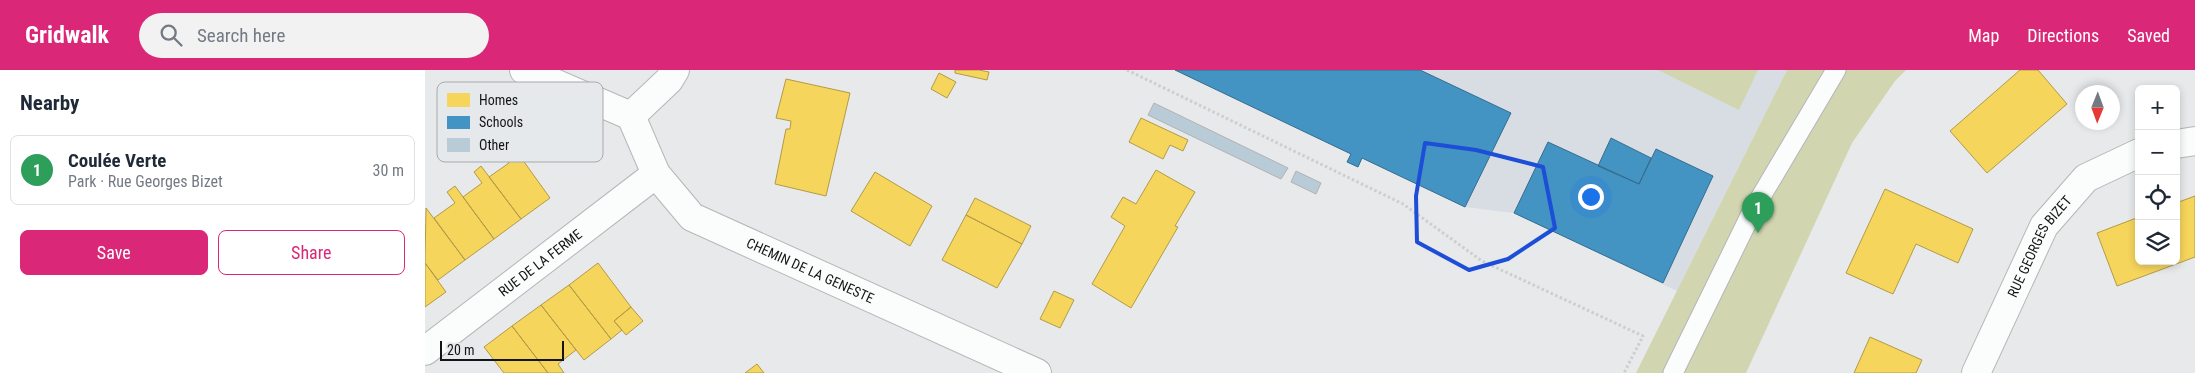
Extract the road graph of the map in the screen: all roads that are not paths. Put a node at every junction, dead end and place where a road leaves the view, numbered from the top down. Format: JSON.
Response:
{"nodes":[{"id":1,"x":524,"y":70,"type":"edge"},
{"id":2,"x":675,"y":70,"type":"edge"},
{"id":3,"x":1836,"y":70,"type":"edge"},
{"id":4,"x":552,"y":82,"type":"edge"},
{"id":5,"x":603,"y":104,"type":"edge"},
{"id":6,"x":631,"y":116,"type":"junction"},
{"id":7,"x":2195,"y":141,"type":"edge"},
{"id":8,"x":2180,"y":143,"type":"edge"},
{"id":9,"x":2135,"y":155,"type":"edge"},
{"id":10,"x":656,"y":174,"type":"junction"},
{"id":11,"x":425,"y":351,"type":"edge"},
{"id":12,"x":1037,"y":373,"type":"edge"},
{"id":13,"x":1673,"y":373,"type":"edge"},
{"id":14,"x":1976,"y":373,"type":"edge"}],
"edges":[{"from":1,"to":4,"type":"street"},
{"from":2,"to":6,"type":"street"},
{"from":3,"to":13,"type":"lane"},
{"from":5,"to":6,"type":"street"},
{"from":6,"to":10,"type":"street","name":"CHEMIN DE LA GENESTE"},
{"from":7,"to":8,"type":"street"},
{"from":9,"to":14,"type":"street","name":"RUE GEORGES BIZET"},
{"from":10,"to":11,"type":"street","name":"RUE DE LA FERME"},
{"from":10,"to":12,"type":"street","name":"CHEMIN DE LA GENESTE"}]}
